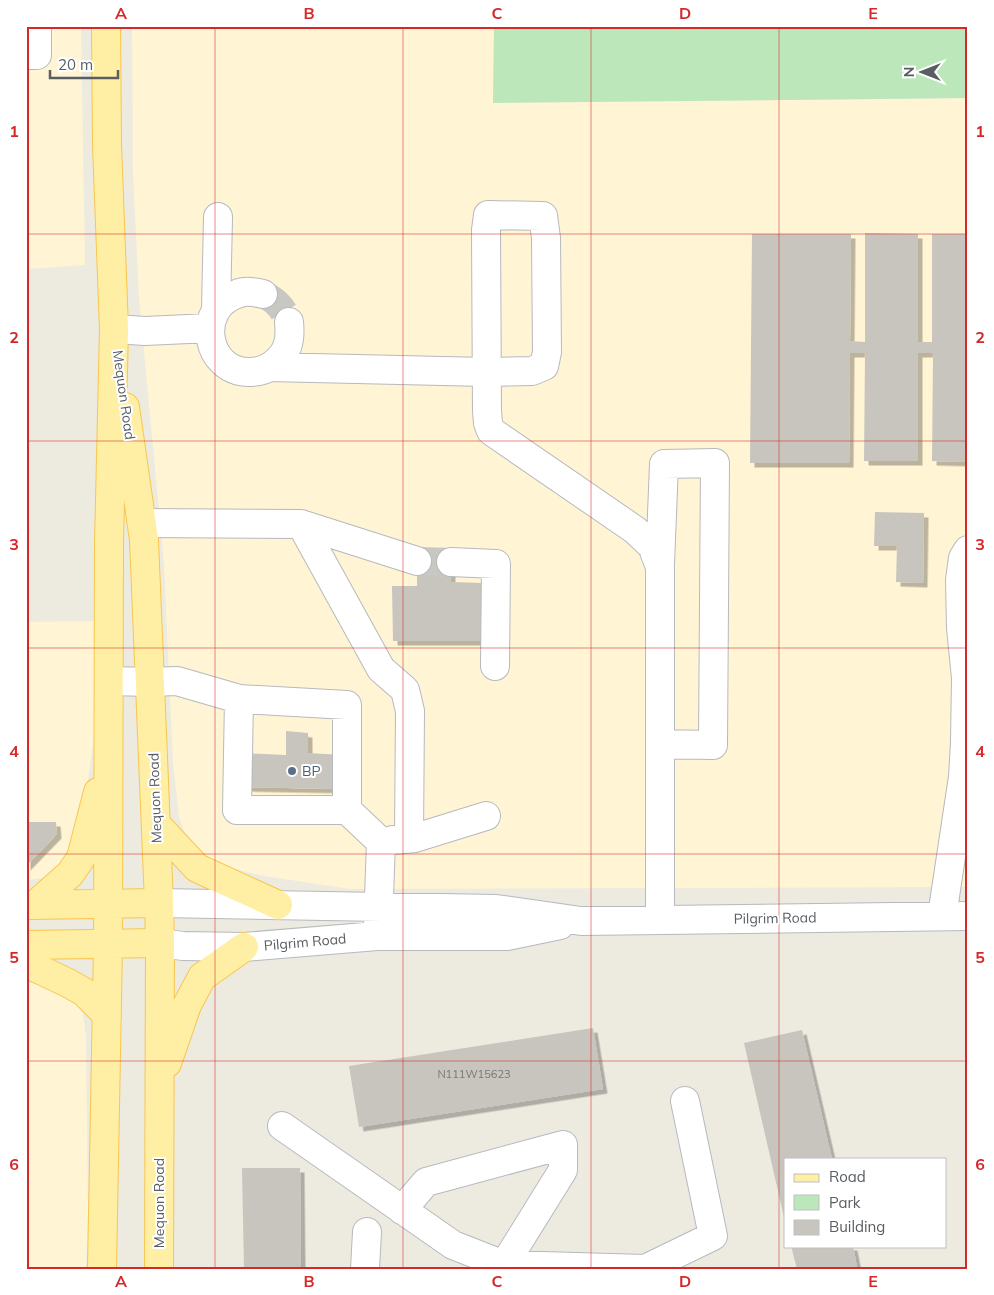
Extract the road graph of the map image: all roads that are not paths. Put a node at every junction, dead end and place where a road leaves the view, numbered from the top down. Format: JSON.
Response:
{"nodes":[{"id":1,"x":37,"y":26,"type":"edge"},
{"id":2,"x":106,"y":26,"type":"edge"},
{"id":3,"x":26,"y":55,"type":"edge"},
{"id":4,"x":218,"y":217,"type":"dead end"},
{"id":5,"x":263,"y":294,"type":"tunnel mouth"},
{"id":6,"x":213,"y":319,"type":"junction"},
{"id":7,"x":289,"y":322,"type":"tunnel mouth"},
{"id":8,"x":114,"y":329,"type":"junction"},
{"id":9,"x":269,"y":367,"type":"junction"},
{"id":10,"x":486,"y":372,"type":"junction"},
{"id":11,"x":142,"y":523,"type":"junction"},
{"id":12,"x":301,"y":524,"type":"junction"},
{"id":13,"x":968,"y":550,"type":"edge"},
{"id":14,"x":417,"y":561,"type":"tunnel mouth"},
{"id":15,"x":451,"y":562,"type":"tunnel mouth"},
{"id":16,"x":660,"y":567,"type":"junction"},
{"id":17,"x":495,"y":666,"type":"dead end"},
{"id":18,"x":967,"y":678,"type":"edge"},
{"id":19,"x":109,"y":681,"type":"junction"},
{"id":20,"x":150,"y":682,"type":"junction"},
{"id":21,"x":239,"y":699,"type":"junction"},
{"id":22,"x":966,"y":742,"type":"edge"},
{"id":23,"x":660,"y":744,"type":"junction"},
{"id":24,"x":108,"y":755,"type":"junction"},
{"id":25,"x":347,"y":810,"type":"junction"},
{"id":26,"x":486,"y":816,"type":"dead end"},
{"id":27,"x":156,"y":824,"type":"junction"},
{"id":28,"x":409,"y":838,"type":"junction"},
{"id":29,"x":381,"y":842,"type":"junction"},
{"id":30,"x":108,"y":903,"type":"junction"},
{"id":31,"x":159,"y":903,"type":"junction"},
{"id":32,"x":30,"y":905,"type":"edge"},
{"id":33,"x":278,"y":905,"type":"junction"},
{"id":34,"x":378,"y":907,"type":"junction"},
{"id":35,"x":955,"y":916,"type":"edge"},
{"id":36,"x":660,"y":919,"type":"junction"},
{"id":37,"x":582,"y":921,"type":"junction"},
{"id":38,"x":377,"y":936,"type":"junction"},
{"id":39,"x":160,"y":943,"type":"junction"},
{"id":40,"x":108,"y":944,"type":"junction"},
{"id":41,"x":26,"y":945,"type":"edge"},
{"id":42,"x":244,"y":947,"type":"junction"},
{"id":43,"x":26,"y":963,"type":"edge"},
{"id":44,"x":107,"y":1015,"type":"junction"},
{"id":45,"x":159,"y":1086,"type":"junction"},
{"id":46,"x":685,"y":1100,"type":"dead end"},
{"id":47,"x":282,"y":1126,"type":"dead end"},
{"id":48,"x":402,"y":1210,"type":"junction"},
{"id":49,"x":367,"y":1232,"type":"dead end"},
{"id":50,"x":502,"y":1268,"type":"edge"},
{"id":51,"x":102,"y":1269,"type":"edge"},
{"id":52,"x":159,"y":1269,"type":"edge"},
{"id":53,"x":365,"y":1269,"type":"edge"}],
"edges":[{"from":1,"to":3,"type":"street"},
{"from":2,"to":8,"type":"main road","name":"Mequon Road"},
{"from":4,"to":6,"type":"street"},
{"from":5,"to":6,"type":"street"},
{"from":6,"to":8,"type":"street"},
{"from":6,"to":9,"type":"street"},
{"from":7,"to":9,"type":"street"},
{"from":8,"to":11,"type":"main road","name":"Mequon Road"},
{"from":8,"to":19,"type":"main road","name":"Mequon Road"},
{"from":9,"to":10,"type":"street"},
{"from":10,"to":10,"type":"street"},
{"from":10,"to":16,"type":"street"},
{"from":11,"to":12,"type":"street"},
{"from":11,"to":20,"type":"main road","name":"Mequon Road"},
{"from":12,"to":14,"type":"street"},
{"from":12,"to":28,"type":"street"},
{"from":13,"to":18,"type":"street"},
{"from":15,"to":17,"type":"street"},
{"from":16,"to":23,"type":"street"},
{"from":16,"to":23,"type":"street"},
{"from":18,"to":22,"type":"street"},
{"from":19,"to":20,"type":"street"},
{"from":19,"to":24,"type":"main road","name":"Mequon Road"},
{"from":20,"to":21,"type":"street"},
{"from":20,"to":27,"type":"main road","name":"Mequon Road"},
{"from":21,"to":25,"type":"street"},
{"from":21,"to":25,"type":"street"},
{"from":22,"to":35,"type":"street"},
{"from":23,"to":36,"type":"street"},
{"from":24,"to":30,"type":"main road","name":"Mequon Road"},
{"from":24,"to":32,"type":"main road"},
{"from":25,"to":29,"type":"street"},
{"from":26,"to":28,"type":"street"},
{"from":27,"to":31,"type":"main road","name":"Mequon Road"},
{"from":27,"to":33,"type":"main road"},
{"from":28,"to":29,"type":"street"},
{"from":29,"to":34,"type":"street"},
{"from":30,"to":31,"type":"main road","name":"Pilgrim Road"},
{"from":30,"to":32,"type":"main road","name":"Pilgrim Road"},
{"from":30,"to":40,"type":"main road","name":"Mequon Road"},
{"from":31,"to":33,"type":"street","name":"Pilgrim Road"},
{"from":31,"to":39,"type":"main road","name":"Mequon Road"},
{"from":33,"to":34,"type":"street","name":"Pilgrim Road"},
{"from":34,"to":37,"type":"street","name":"Pilgrim Road"},
{"from":34,"to":38,"type":"street"},
{"from":35,"to":36,"type":"street","name":"Pilgrim Road"},
{"from":36,"to":37,"type":"street","name":"Pilgrim Road"},
{"from":37,"to":38,"type":"street","name":"Pilgrim Road"},
{"from":38,"to":42,"type":"street","name":"Pilgrim Road"},
{"from":39,"to":40,"type":"main road","name":"Pilgrim Road"},
{"from":39,"to":42,"type":"street","name":"Pilgrim Road"},
{"from":39,"to":45,"type":"main road","name":"Mequon Road"},
{"from":40,"to":41,"type":"main road","name":"Pilgrim Road"},
{"from":40,"to":44,"type":"main road","name":"Mequon Road"},
{"from":42,"to":45,"type":"main road"},
{"from":43,"to":44,"type":"main road"},
{"from":44,"to":51,"type":"main road","name":"Mequon Road"},
{"from":45,"to":52,"type":"main road","name":"Mequon Road"},
{"from":46,"to":50,"type":"street"},
{"from":47,"to":48,"type":"street"},
{"from":48,"to":50,"type":"street"},
{"from":48,"to":50,"type":"street"},
{"from":49,"to":53,"type":"street"}]}
